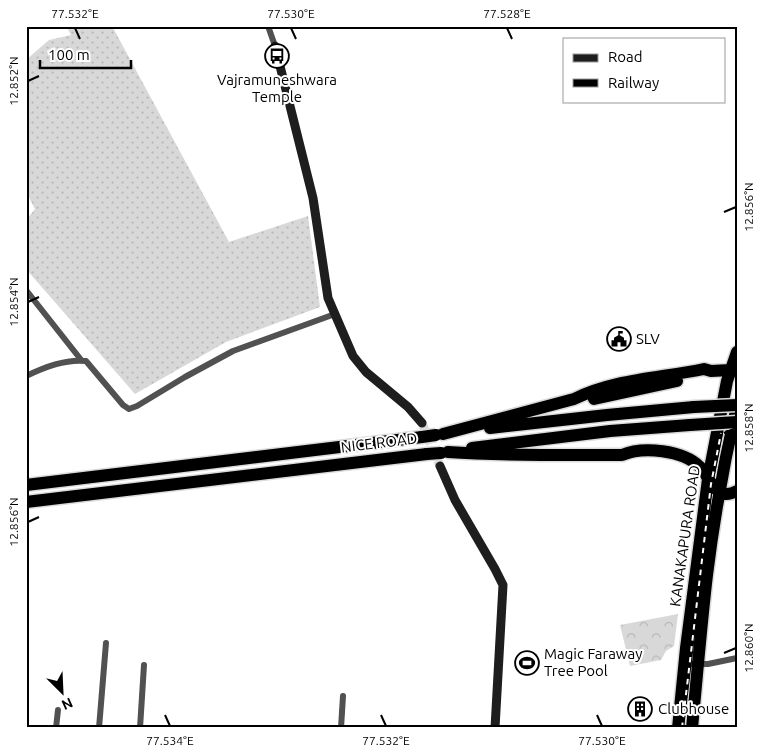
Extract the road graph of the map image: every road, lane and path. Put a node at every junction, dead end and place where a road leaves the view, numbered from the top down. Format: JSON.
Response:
{"nodes":[{"id":1,"x":268,"y":26,"type":"edge"},
{"id":2,"x":275,"y":46,"type":"joint"},
{"id":3,"x":26,"y":290,"type":"edge"},
{"id":4,"x":335,"y":314,"type":"junction"},
{"id":5,"x":737,"y":352,"type":"edge"},
{"id":6,"x":82,"y":361,"type":"junction"},
{"id":7,"x":731,"y":370,"type":"junction"},
{"id":8,"x":26,"y":376,"type":"edge"},
{"id":9,"x":737,"y":405,"type":"edge"},
{"id":10,"x":737,"y":422,"type":"edge"},
{"id":11,"x":422,"y":423,"type":"tunnel mouth"},
{"id":12,"x":440,"y":435,"type":"junction"},
{"id":13,"x":444,"y":452,"type":"junction"},
{"id":14,"x":440,"y":466,"type":"tunnel mouth"},
{"id":15,"x":708,"y":479,"type":"junction"},
{"id":16,"x":26,"y":485,"type":"edge"},
{"id":17,"x":737,"y":491,"type":"edge"},
{"id":18,"x":719,"y":492,"type":"junction"},
{"id":19,"x":26,"y":502,"type":"edge"},
{"id":20,"x":106,"y":643,"type":"dead end"},
{"id":21,"x":737,"y":658,"type":"edge"},
{"id":22,"x":684,"y":664,"type":"junction"},
{"id":23,"x":699,"y":664,"type":"junction"},
{"id":24,"x":144,"y":665,"type":"dead end"},
{"id":25,"x":343,"y":696,"type":"dead end"},
{"id":26,"x":58,"y":710,"type":"dead end"},
{"id":27,"x":56,"y":728,"type":"edge"},
{"id":28,"x":99,"y":728,"type":"edge"},
{"id":29,"x":140,"y":728,"type":"edge"},
{"id":30,"x":342,"y":728,"type":"edge"},
{"id":31,"x":495,"y":728,"type":"edge"},
{"id":32,"x":678,"y":728,"type":"edge"},
{"id":33,"x":692,"y":728,"type":"edge"}],
"edges":[{"from":1,"to":2,"type":"street"},
{"from":2,"to":4,"type":"street"},
{"from":3,"to":6,"type":"street"},
{"from":4,"to":6,"type":"street"},
{"from":4,"to":11,"type":"street"},
{"from":5,"to":7,"type":"highway","name":"KANAKAPURA ROAD"},
{"from":6,"to":8,"type":"street"},
{"from":7,"to":12,"type":"highway"},
{"from":7,"to":15,"type":"highway","name":"KANAKAPURA ROAD"},
{"from":9,"to":12,"type":"highway","name":"NICE ROAD","bridge":true},
{"from":9,"to":18,"type":"highway","name":"KANAKAPURA ROAD"},
{"from":10,"to":13,"type":"highway","name":"NICE ROAD","bridge":true},
{"from":12,"to":16,"type":"highway","name":"NICE ROAD","bridge":true},
{"from":13,"to":15,"type":"highway"},
{"from":13,"to":19,"type":"highway","name":"NICE ROAD","bridge":true},
{"from":14,"to":31,"type":"street"},
{"from":15,"to":18,"type":"highway"},
{"from":15,"to":22,"type":"highway","name":"KANAKAPURA ROAD"},
{"from":17,"to":18,"type":"highway"},
{"from":18,"to":23,"type":"highway","name":"KANAKAPURA ROAD"},
{"from":20,"to":28,"type":"street"},
{"from":21,"to":23,"type":"street"},
{"from":22,"to":23,"type":"street"},
{"from":22,"to":32,"type":"highway","name":"KANAKAPURA ROAD"},
{"from":23,"to":33,"type":"highway","name":"KANAKAPURA ROAD"},
{"from":24,"to":29,"type":"street"},
{"from":25,"to":30,"type":"street"},
{"from":26,"to":27,"type":"street"}]}
